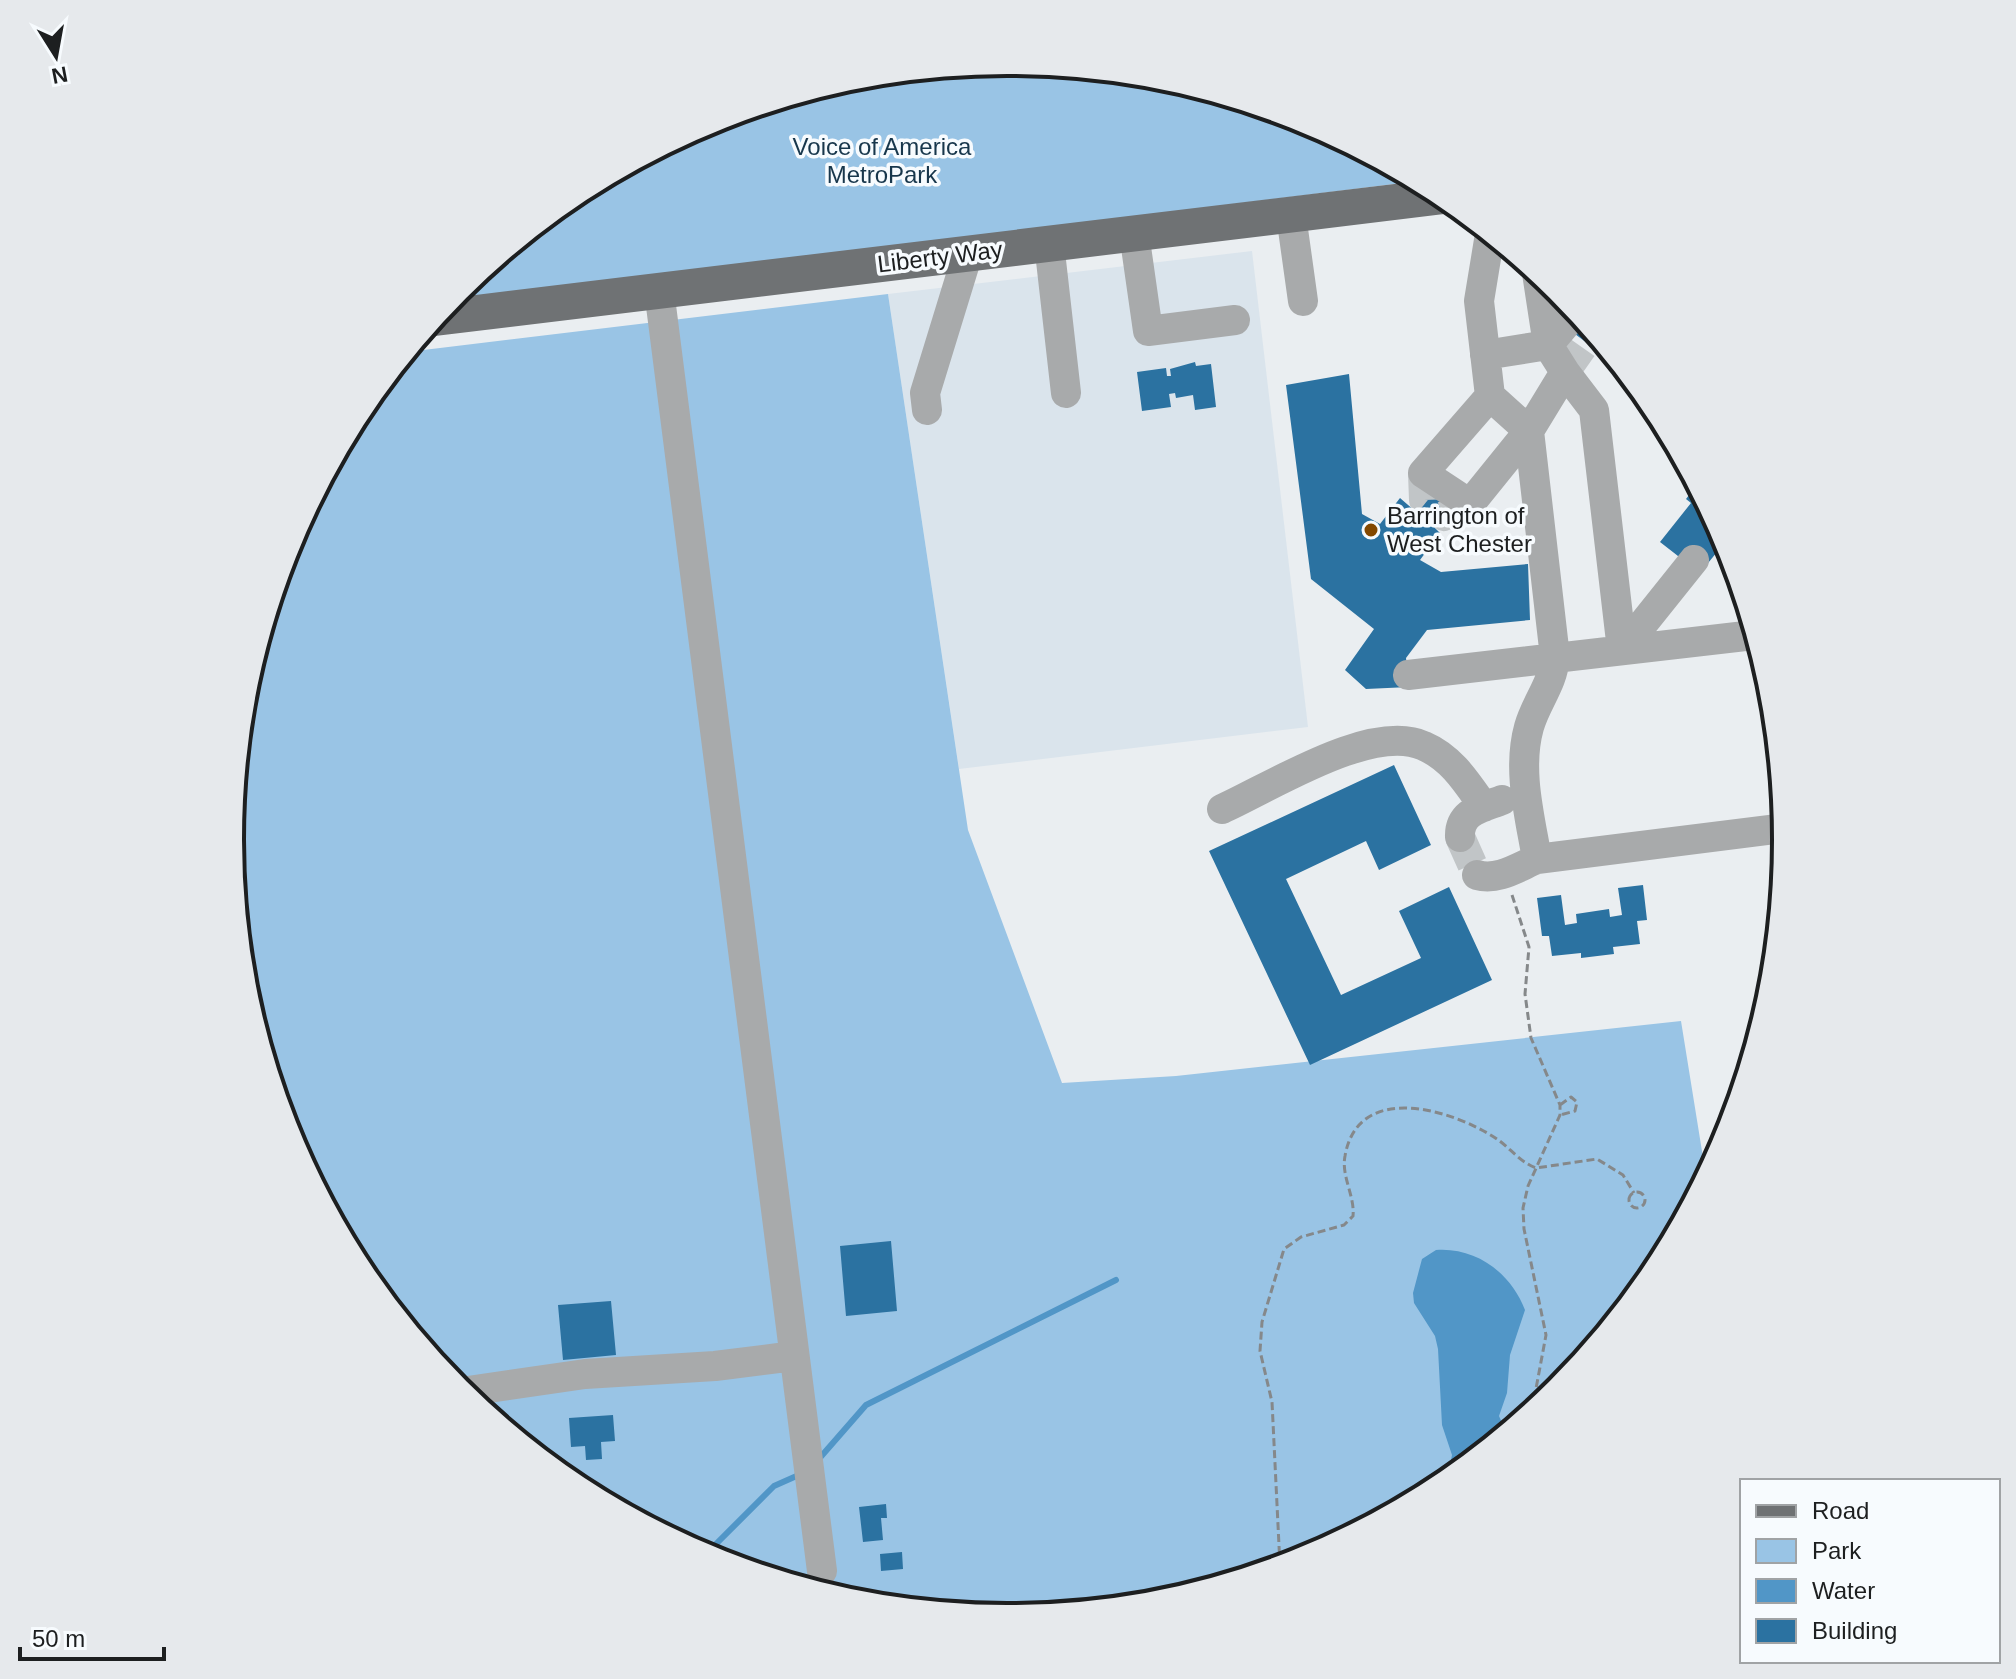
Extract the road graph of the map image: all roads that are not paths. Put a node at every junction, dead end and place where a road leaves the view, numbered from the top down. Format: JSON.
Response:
{"nodes":[{"id":1,"x":1422,"y":199,"type":"edge"},
{"id":2,"x":1291,"y":215,"type":"junction"},
{"id":3,"x":1134,"y":233,"type":"junction"},
{"id":4,"x":1049,"y":243,"type":"junction"},
{"id":5,"x":1488,"y":246,"type":"edge"},
{"id":6,"x":968,"y":253,"type":"junction"},
{"id":7,"x":659,"y":290,"type":"junction"},
{"id":8,"x":1540,"y":292,"type":"edge"},
{"id":9,"x":1303,"y":301,"type":"dead end"},
{"id":10,"x":453,"y":316,"type":"edge"},
{"id":11,"x":1235,"y":320,"type":"dead end"},
{"id":12,"x":1568,"y":321,"type":"edge"},
{"id":13,"x":1548,"y":345,"type":"junction"},
{"id":14,"x":1485,"y":355,"type":"junction"},
{"id":15,"x":1565,"y":372,"type":"junction"},
{"id":16,"x":1066,"y":393,"type":"dead end"},
{"id":17,"x":1490,"y":396,"type":"junction"},
{"id":18,"x":927,"y":410,"type":"dead end"},
{"id":19,"x":1529,"y":431,"type":"junction"},
{"id":20,"x":1694,"y":560,"type":"dead end"},
{"id":21,"x":1743,"y":636,"type":"edge"},
{"id":22,"x":1622,"y":650,"type":"junction"},
{"id":23,"x":1555,"y":657,"type":"junction"},
{"id":24,"x":1408,"y":675,"type":"dead end"},
{"id":25,"x":1525,"y":792,"type":"junction"},
{"id":26,"x":1484,"y":807,"type":"junction"},
{"id":27,"x":1222,"y":809,"type":"dead end"},
{"id":28,"x":1772,"y":830,"type":"edge"},
{"id":29,"x":1460,"y":837,"type":"dead end"},
{"id":30,"x":1537,"y":859,"type":"junction"},
{"id":31,"x":1477,"y":875,"type":"dead end"},
{"id":32,"x":794,"y":1356,"type":"junction"},
{"id":33,"x":479,"y":1389,"type":"edge"},
{"id":34,"x":822,"y":1571,"type":"dead end"}],
"edges":[{"from":1,"to":2,"type":"main road","name":"Liberty Way"},
{"from":2,"to":3,"type":"main road","name":"Liberty Way"},
{"from":2,"to":9,"type":"street"},
{"from":3,"to":4,"type":"main road","name":"Liberty Way"},
{"from":3,"to":11,"type":"street"},
{"from":4,"to":6,"type":"main road","name":"Liberty Way"},
{"from":4,"to":16,"type":"street"},
{"from":5,"to":14,"type":"street"},
{"from":6,"to":7,"type":"main road","name":"Liberty Way"},
{"from":6,"to":18,"type":"street"},
{"from":7,"to":10,"type":"main road","name":"Liberty Way"},
{"from":7,"to":32,"type":"street"},
{"from":8,"to":13,"type":"street"},
{"from":12,"to":13,"type":"street"},
{"from":13,"to":14,"type":"street"},
{"from":13,"to":15,"type":"street"},
{"from":14,"to":17,"type":"street"},
{"from":15,"to":19,"type":"street"},
{"from":15,"to":22,"type":"street"},
{"from":17,"to":19,"type":"street"},
{"from":17,"to":19,"type":"street"},
{"from":19,"to":23,"type":"street"},
{"from":20,"to":22,"type":"street"},
{"from":21,"to":22,"type":"street"},
{"from":22,"to":23,"type":"street"},
{"from":23,"to":24,"type":"street"},
{"from":23,"to":25,"type":"street"},
{"from":25,"to":26,"type":"street"},
{"from":25,"to":30,"type":"street"},
{"from":26,"to":27,"type":"street"},
{"from":26,"to":29,"type":"street"},
{"from":28,"to":30,"type":"street"},
{"from":30,"to":31,"type":"street"},
{"from":32,"to":33,"type":"street"},
{"from":32,"to":34,"type":"street"}]}
